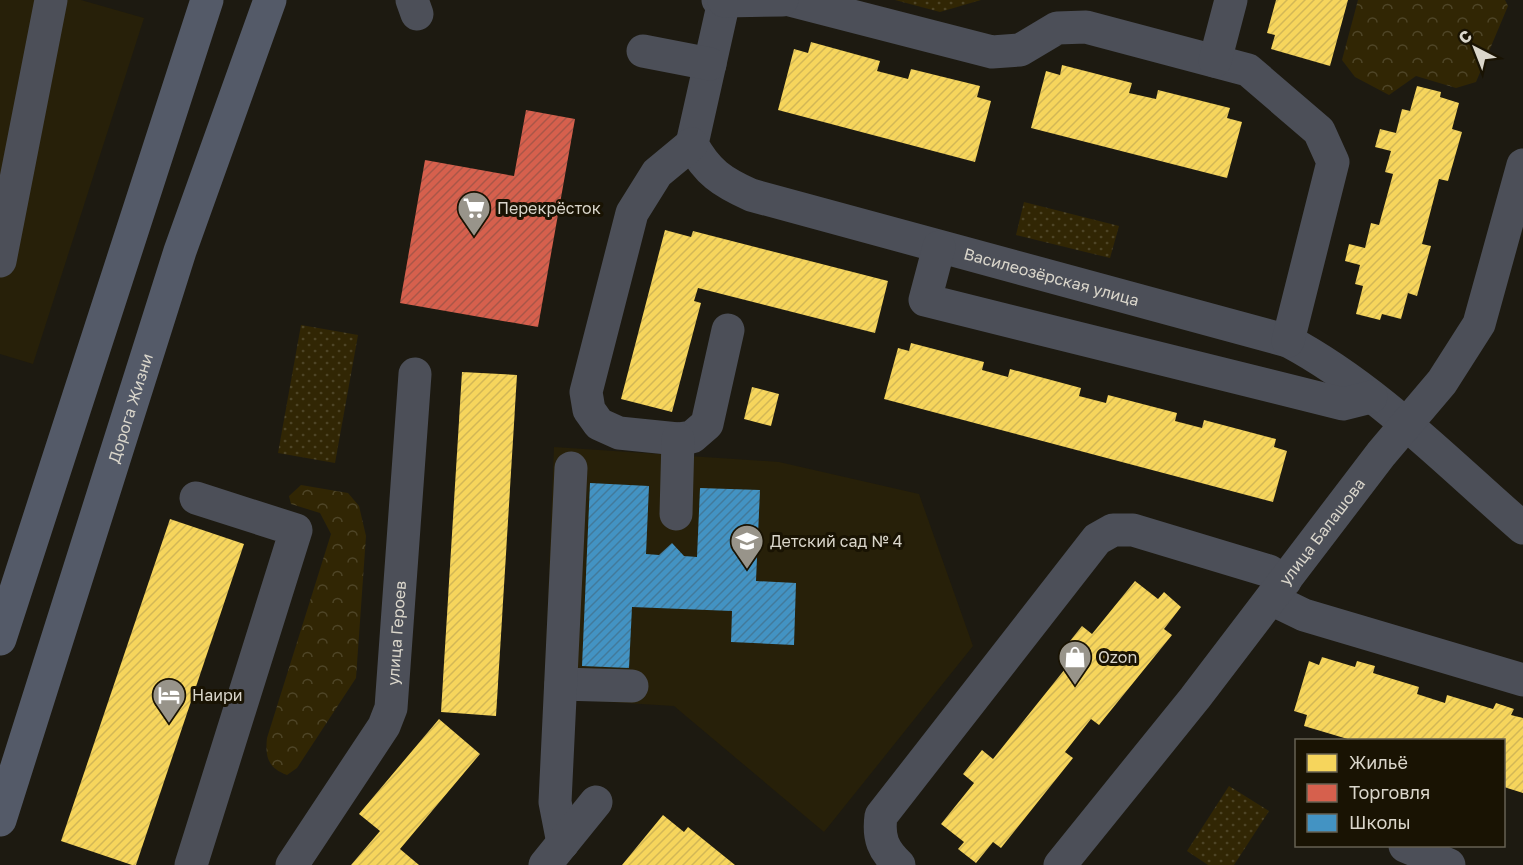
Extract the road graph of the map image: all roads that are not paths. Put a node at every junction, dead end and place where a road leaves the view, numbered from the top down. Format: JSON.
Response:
{"nodes":[{"id":1,"x":51,"y":0,"type":"edge"},
{"id":2,"x":207,"y":0,"type":"edge"},
{"id":3,"x":270,"y":0,"type":"edge"},
{"id":4,"x":782,"y":0,"type":"edge"},
{"id":5,"x":790,"y":0,"type":"edge"},
{"id":6,"x":1231,"y":0,"type":"edge"},
{"id":7,"x":721,"y":1,"type":"edge"},
{"id":8,"x":643,"y":51,"type":"dead end"},
{"id":9,"x":1215,"y":61,"type":"junction"},
{"id":10,"x":710,"y":64,"type":"junction"},
{"id":11,"x":692,"y":144,"type":"junction"},
{"id":12,"x":1523,"y":165,"type":"edge"},
{"id":13,"x":939,"y":247,"type":"junction"},
{"id":14,"x":0,"y":261,"type":"edge"},
{"id":15,"x":728,"y":330,"type":"dead end"},
{"id":16,"x":1288,"y":341,"type":"junction"},
{"id":17,"x":415,"y":374,"type":"dead end"},
{"id":18,"x":1371,"y":397,"type":"junction"},
{"id":19,"x":1406,"y":426,"type":"junction"},
{"id":20,"x":678,"y":439,"type":"junction"},
{"id":21,"x":571,"y":468,"type":"dead end"},
{"id":22,"x":196,"y":498,"type":"dead end"},
{"id":23,"x":676,"y":514,"type":"dead end"},
{"id":24,"x":1523,"y":528,"type":"edge"},
{"id":25,"x":1278,"y":590,"type":"junction"},
{"id":26,"x":0,"y":639,"type":"edge"},
{"id":27,"x":1523,"y":680,"type":"edge"},
{"id":28,"x":561,"y":684,"type":"junction"},
{"id":29,"x":632,"y":686,"type":"dead end"},
{"id":30,"x":596,"y":802,"type":"dead end"},
{"id":31,"x":0,"y":820,"type":"edge"},
{"id":32,"x":1407,"y":847,"type":"edge"},
{"id":33,"x":554,"y":854,"type":"edge"},
{"id":34,"x":191,"y":865,"type":"edge"},
{"id":35,"x":292,"y":865,"type":"edge"},
{"id":36,"x":899,"y":865,"type":"edge"},
{"id":37,"x":1060,"y":865,"type":"edge"},
{"id":38,"x":1449,"y":865,"type":"edge"}],
"edges":[{"from":1,"to":14,"type":"street"},
{"from":2,"to":26,"type":"main road"},
{"from":3,"to":31,"type":"main road","name":"Дорога Жизни"},
{"from":4,"to":7,"type":"street"},
{"from":5,"to":9,"type":"street"},
{"from":6,"to":9,"type":"street"},
{"from":7,"to":10,"type":"street"},
{"from":8,"to":10,"type":"street"},
{"from":9,"to":16,"type":"street"},
{"from":10,"to":11,"type":"street"},
{"from":11,"to":13,"type":"street","name":"Василеозёрская улица"},
{"from":11,"to":20,"type":"street"},
{"from":12,"to":19,"type":"street","name":"улица Балашова"},
{"from":13,"to":16,"type":"street","name":"Василеозёрская улица"},
{"from":13,"to":18,"type":"street"},
{"from":15,"to":20,"type":"street"},
{"from":16,"to":18,"type":"street","name":"Василеозёрская улица"},
{"from":17,"to":35,"type":"street","name":"улица Героев"},
{"from":18,"to":19,"type":"street","name":"Василеозёрская улица"},
{"from":19,"to":24,"type":"street","name":"Василеозёрская улица"},
{"from":19,"to":25,"type":"street","name":"улица Балашова"},
{"from":20,"to":23,"type":"street"},
{"from":21,"to":28,"type":"street"},
{"from":22,"to":34,"type":"street"},
{"from":25,"to":27,"type":"street"},
{"from":25,"to":36,"type":"street"},
{"from":25,"to":37,"type":"street","name":"улица Балашова"},
{"from":28,"to":29,"type":"street"},
{"from":28,"to":33,"type":"street"},
{"from":30,"to":33,"type":"street"},
{"from":32,"to":38,"type":"street"}]}
